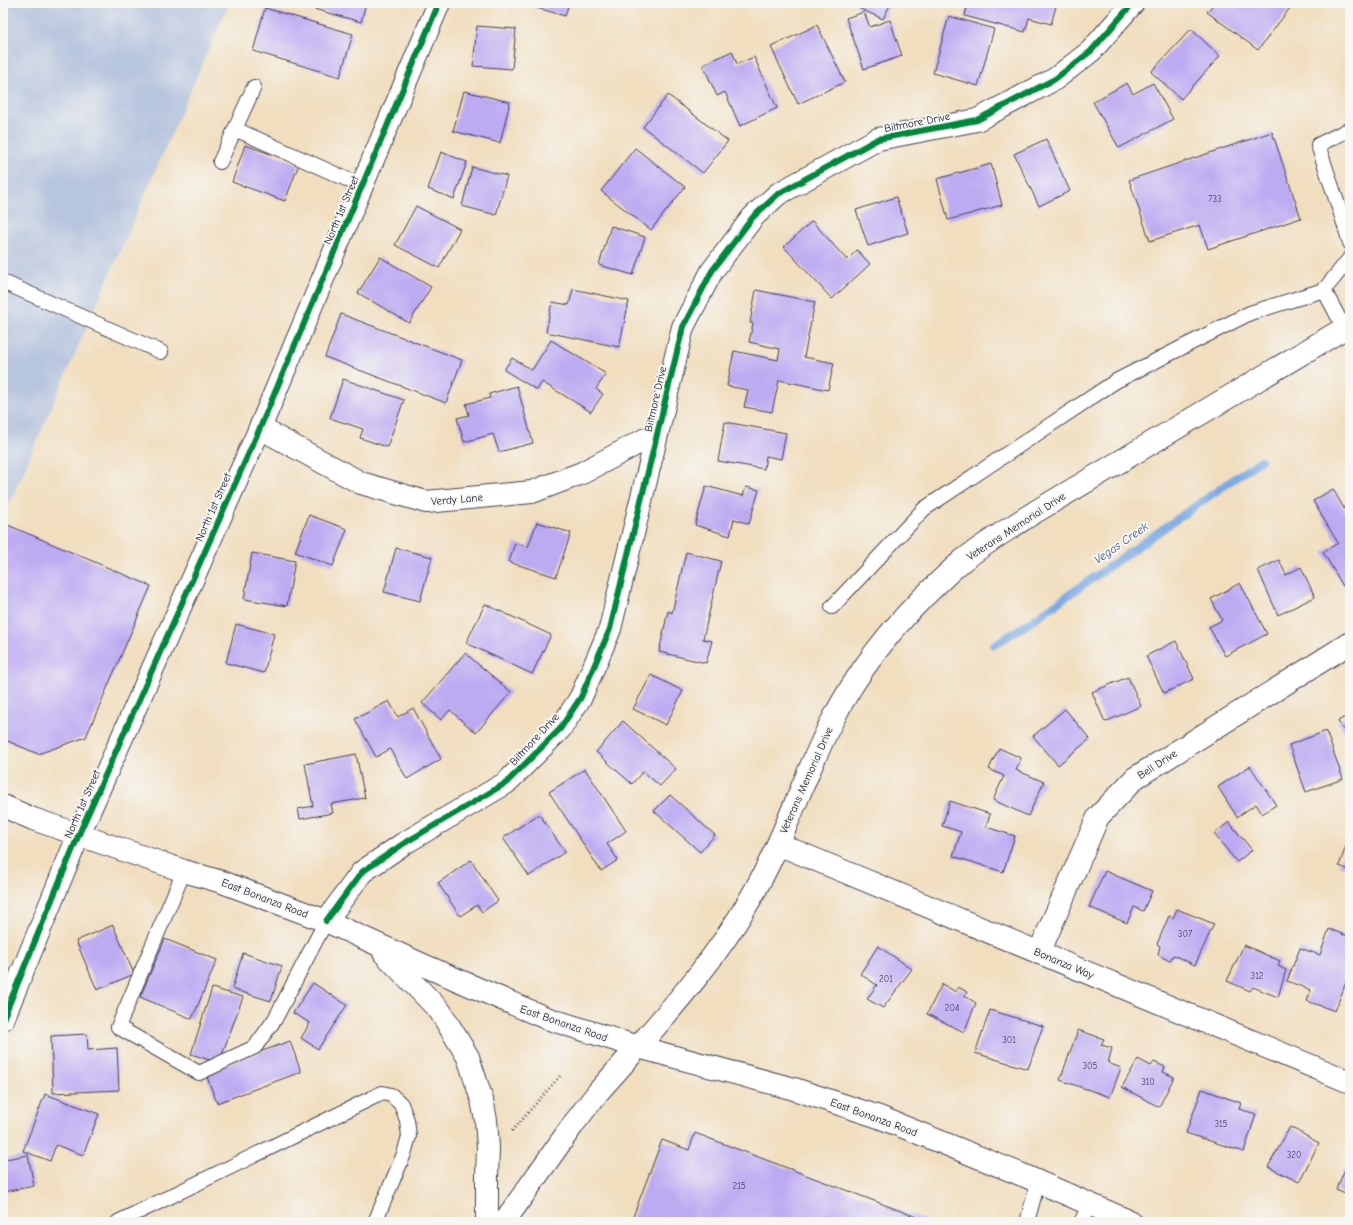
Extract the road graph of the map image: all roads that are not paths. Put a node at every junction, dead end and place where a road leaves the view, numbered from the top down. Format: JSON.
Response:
{"nodes":[{"id":1,"x":439,"y":3,"type":"edge"},
{"id":2,"x":1133,"y":3,"type":"edge"},
{"id":3,"x":254,"y":87,"type":"dead end"},
{"id":4,"x":1350,"y":128,"type":"edge"},
{"id":5,"x":235,"y":129,"type":"junction"},
{"id":6,"x":220,"y":162,"type":"dead end"},
{"id":7,"x":362,"y":186,"type":"junction"},
{"id":8,"x":1346,"y":216,"type":"edge"},
{"id":9,"x":1350,"y":243,"type":"edge"},
{"id":10,"x":1350,"y":258,"type":"edge"},
{"id":11,"x":3,"y":282,"type":"edge"},
{"id":12,"x":1324,"y":290,"type":"junction"},
{"id":13,"x":1347,"y":327,"type":"edge"},
{"id":14,"x":161,"y":352,"type":"dead end"},
{"id":15,"x":260,"y":428,"type":"junction"},
{"id":16,"x":657,"y":433,"type":"junction"},
{"id":17,"x":832,"y":607,"type":"dead end"},
{"id":18,"x":1350,"y":643,"type":"edge"},
{"id":19,"x":3,"y":806,"type":"edge"},
{"id":20,"x":80,"y":834,"type":"junction"},
{"id":21,"x":778,"y":844,"type":"junction"},
{"id":22,"x":184,"y":871,"type":"junction"},
{"id":23,"x":326,"y":921,"type":"junction"},
{"id":24,"x":376,"y":945,"type":"junction"},
{"id":25,"x":1039,"y":953,"type":"junction"},
{"id":26,"x":3,"y":1019,"type":"edge"},
{"id":27,"x":638,"y":1048,"type":"junction"},
{"id":28,"x":1350,"y":1082,"type":"edge"},
{"id":29,"x":1038,"y":1182,"type":"junction"},
{"id":30,"x":1086,"y":1213,"type":"edge"},
{"id":31,"x":118,"y":1222,"type":"edge"},
{"id":32,"x":375,"y":1222,"type":"edge"},
{"id":33,"x":487,"y":1222,"type":"edge"},
{"id":34,"x":504,"y":1222,"type":"edge"},
{"id":35,"x":1027,"y":1222,"type":"edge"},
{"id":36,"x":1131,"y":1222,"type":"edge"}],
"edges":[{"from":1,"to":7,"type":"street","name":"North 1st Street"},
{"from":2,"to":16,"type":"street","name":"Biltmore Drive"},
{"from":3,"to":5,"type":"lane"},
{"from":4,"to":8,"type":"lane"},
{"from":5,"to":6,"type":"lane"},
{"from":5,"to":7,"type":"lane"},
{"from":7,"to":15,"type":"street","name":"North 1st Street"},
{"from":8,"to":9,"type":"lane"},
{"from":10,"to":12,"type":"lane"},
{"from":11,"to":14,"type":"lane"},
{"from":12,"to":13,"type":"lane"},
{"from":12,"to":17,"type":"lane"},
{"from":13,"to":21,"type":"street","name":"Veterans Memorial Drive"},
{"from":15,"to":16,"type":"street","name":"Verdy Lane"},
{"from":15,"to":20,"type":"street","name":"North 1st Street"},
{"from":16,"to":23,"type":"street","name":"Biltmore Drive"},
{"from":18,"to":25,"type":"street","name":"Bell Drive"},
{"from":19,"to":20,"type":"street","name":"East Bonanza Road"},
{"from":20,"to":22,"type":"street","name":"East Bonanza Road"},
{"from":20,"to":26,"type":"street","name":"North 1st Street"},
{"from":21,"to":25,"type":"street","name":"Bonanza Way"},
{"from":21,"to":27,"type":"street","name":"Veterans Memorial Drive"},
{"from":22,"to":23,"type":"street","name":"East Bonanza Road"},
{"from":22,"to":23,"type":"lane"},
{"from":23,"to":24,"type":"street","name":"East Bonanza Road"},
{"from":24,"to":27,"type":"street","name":"East Bonanza Road"},
{"from":24,"to":33,"type":"street"},
{"from":25,"to":28,"type":"street","name":"Bonanza Way"},
{"from":27,"to":29,"type":"street","name":"East Bonanza Road"},
{"from":27,"to":34,"type":"street","name":"Veterans Memorial Drive"},
{"from":29,"to":30,"type":"street","name":"East Bonanza Road"},
{"from":29,"to":35,"type":"lane"},
{"from":30,"to":36,"type":"street","name":"East Bonanza Road"},
{"from":31,"to":32,"type":"lane"}]}
